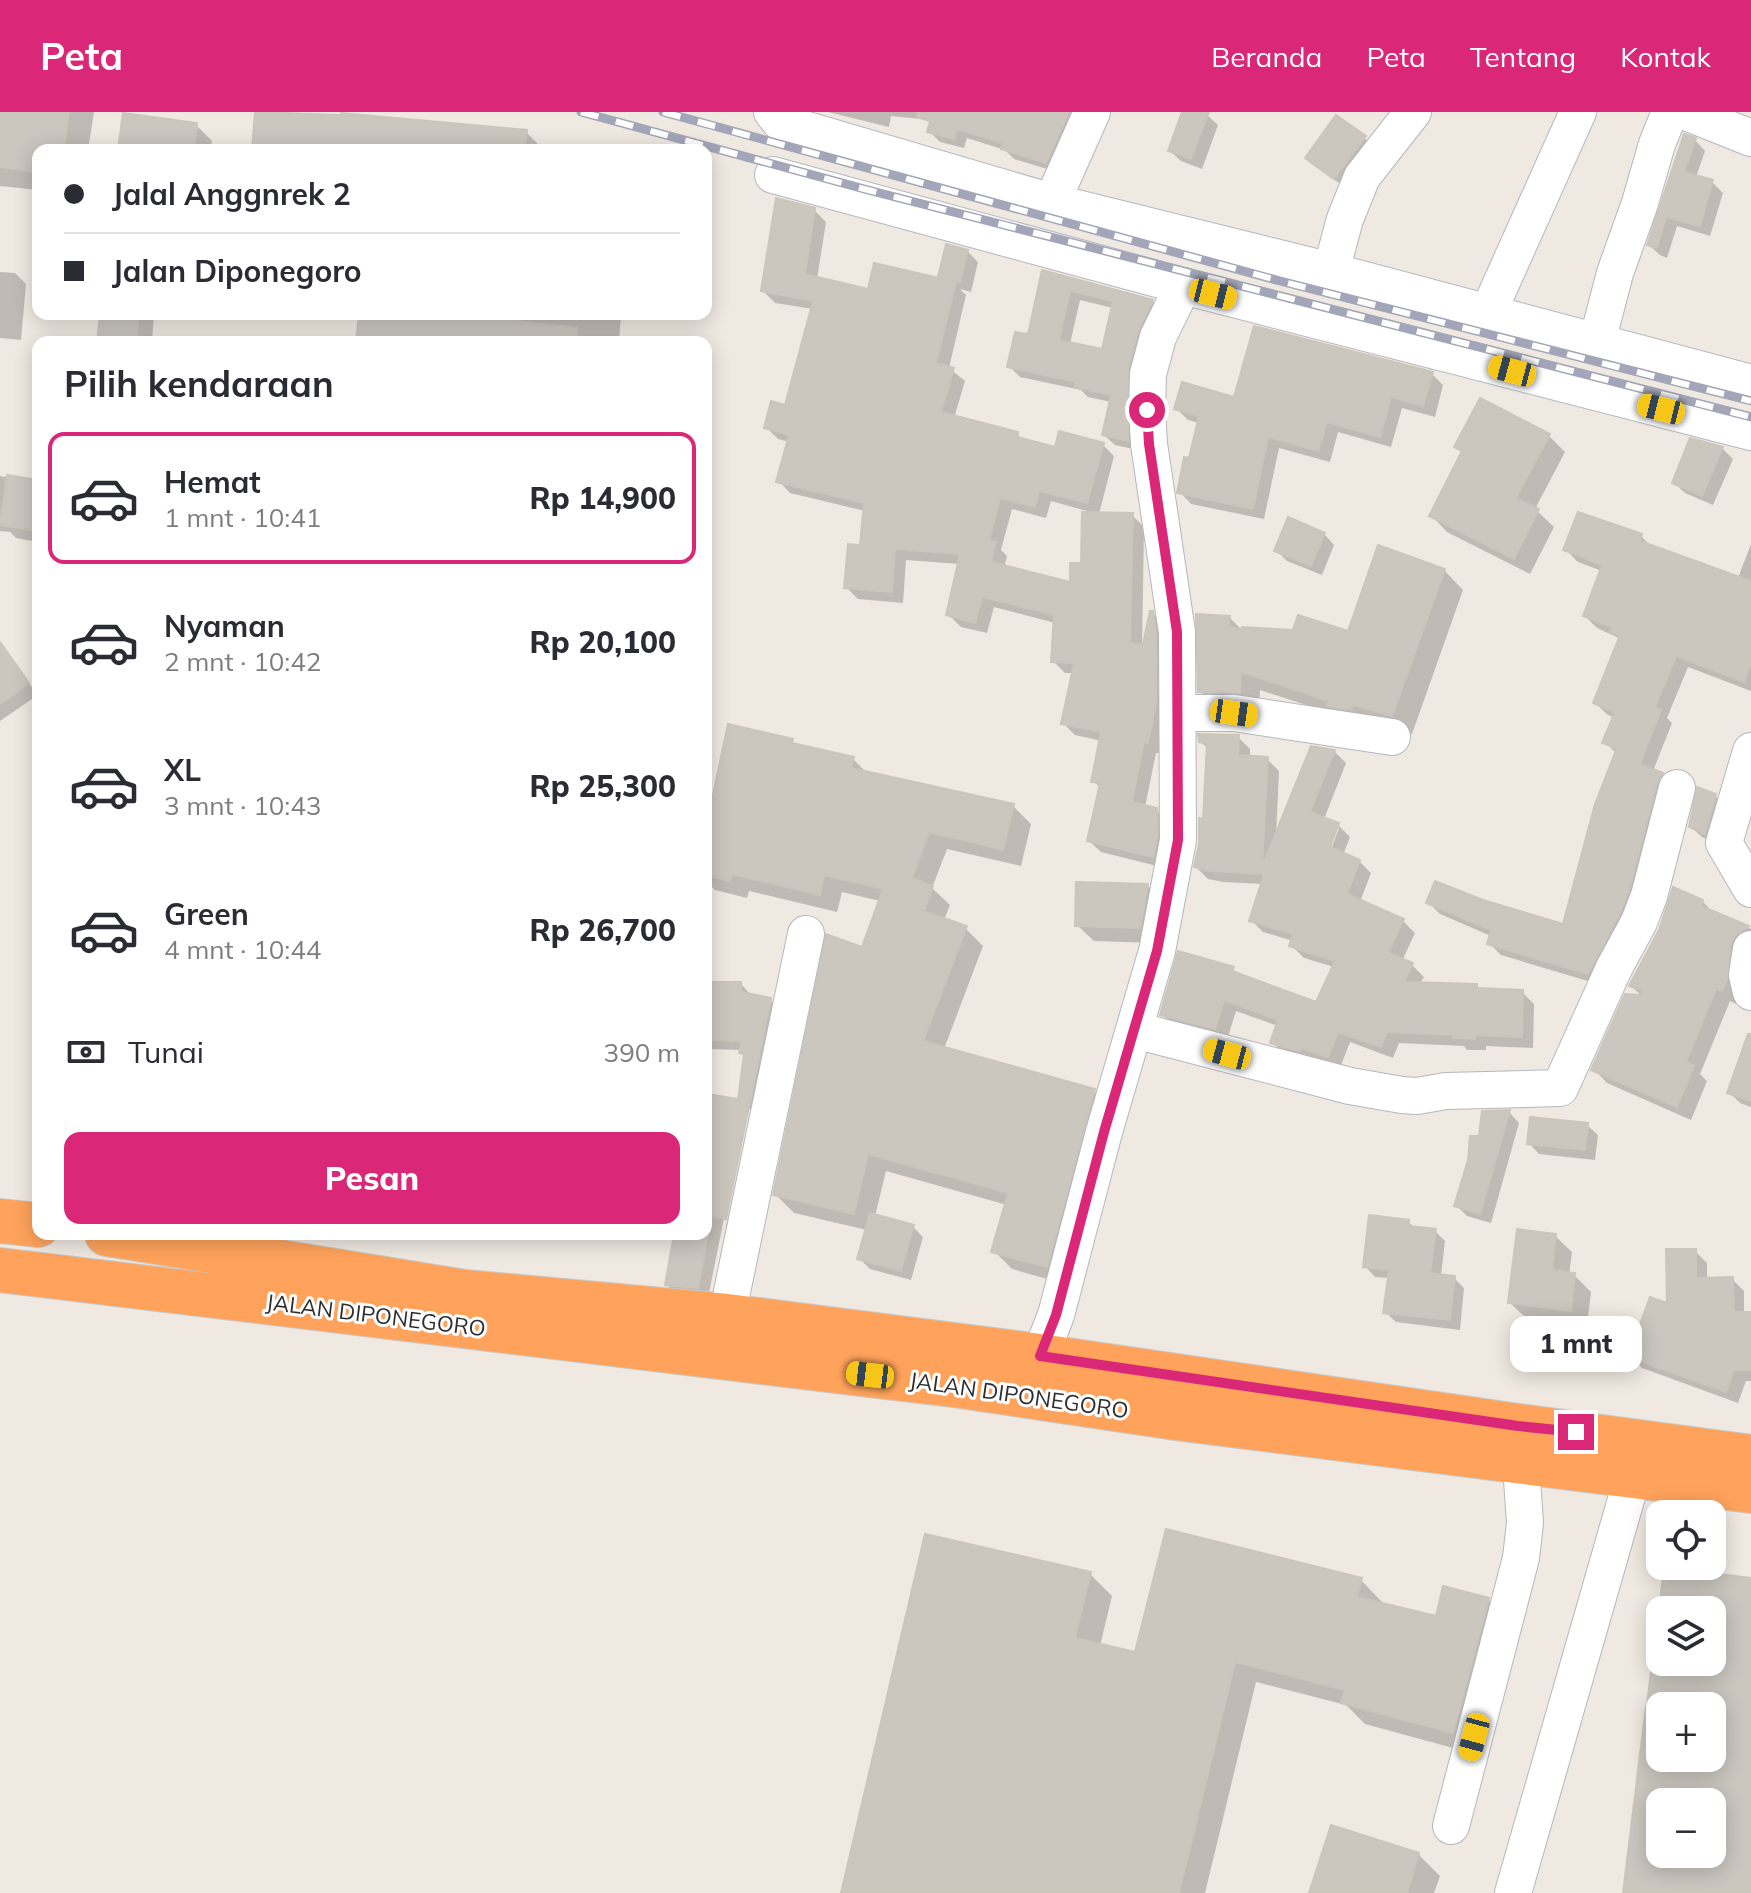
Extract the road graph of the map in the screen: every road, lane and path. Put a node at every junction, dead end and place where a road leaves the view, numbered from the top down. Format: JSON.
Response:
{"nodes":[{"id":1,"x":772,"y":112,"type":"edge"},
{"id":2,"x":1092,"y":112,"type":"edge"},
{"id":3,"x":1413,"y":112,"type":"edge"},
{"id":4,"x":1578,"y":112,"type":"edge"},
{"id":5,"x":1670,"y":112,"type":"edge"},
{"id":6,"x":1686,"y":112,"type":"edge"},
{"id":7,"x":1751,"y":138,"type":"edge"},
{"id":8,"x":773,"y":175,"type":"dead end"},
{"id":9,"x":1052,"y":202,"type":"junction"},
{"id":10,"x":1331,"y":271,"type":"junction"},
{"id":11,"x":1183,"y":286,"type":"junction"},
{"id":12,"x":1487,"y":315,"type":"junction"},
{"id":13,"x":1597,"y":342,"type":"junction"},
{"id":14,"x":1751,"y":383,"type":"edge"},
{"id":15,"x":1751,"y":432,"type":"edge"},
{"id":16,"x":1178,"y":713,"type":"junction"},
{"id":17,"x":1392,"y":737,"type":"dead end"},
{"id":18,"x":1751,"y":751,"type":"edge"},
{"id":19,"x":1677,"y":788,"type":"dead end"},
{"id":20,"x":1751,"y":889,"type":"edge"},
{"id":21,"x":806,"y":934,"type":"dead end"},
{"id":22,"x":1751,"y":949,"type":"edge"},
{"id":23,"x":1751,"y":992,"type":"edge"},
{"id":24,"x":1135,"y":1030,"type":"junction"},
{"id":25,"x":0,"y":1221,"type":"edge"},
{"id":26,"x":32,"y":1224,"type":"edge"},
{"id":27,"x":144,"y":1240,"type":"edge"},
{"id":28,"x":0,"y":1270,"type":"edge"},
{"id":29,"x":727,"y":1316,"type":"junction"},
{"id":30,"x":1040,"y":1356,"type":"junction"},
{"id":31,"x":1519,"y":1444,"type":"junction"},
{"id":32,"x":1751,"y":1457,"type":"edge"},
{"id":33,"x":1638,"y":1460,"type":"junction"},
{"id":34,"x":1751,"y":1491,"type":"edge"},
{"id":35,"x":1451,"y":1826,"type":"dead end"},
{"id":36,"x":1513,"y":1893,"type":"edge"}],
"edges":[{"from":1,"to":9,"type":"street"},
{"from":2,"to":9,"type":"street"},
{"from":3,"to":10,"type":"street"},
{"from":4,"to":12,"type":"street"},
{"from":5,"to":13,"type":"street"},
{"from":6,"to":7,"type":"street"},
{"from":8,"to":11,"type":"street"},
{"from":9,"to":10,"type":"street"},
{"from":10,"to":12,"type":"street"},
{"from":11,"to":15,"type":"street"},
{"from":11,"to":16,"type":"street"},
{"from":12,"to":13,"type":"street"},
{"from":13,"to":14,"type":"street"},
{"from":16,"to":17,"type":"street"},
{"from":16,"to":24,"type":"street"},
{"from":18,"to":20,"type":"street"},
{"from":19,"to":24,"type":"street"},
{"from":21,"to":29,"type":"street"},
{"from":22,"to":23,"type":"street"},
{"from":24,"to":30,"type":"street"},
{"from":25,"to":26,"type":"highway"},
{"from":27,"to":29,"type":"highway","name":"JALAN DIPONEGORO"},
{"from":28,"to":31,"type":"highway","name":"JALAN DIPONEGORO"},
{"from":29,"to":30,"type":"highway","name":"JALAN DIPONEGORO"},
{"from":30,"to":31,"type":"highway","name":"JALAN DIPONEGORO"},
{"from":31,"to":33,"type":"highway","name":"JALAN DIPONEGORO"},
{"from":31,"to":35,"type":"street"},
{"from":32,"to":33,"type":"highway","name":"JALAN DIPONEGORO"},
{"from":33,"to":34,"type":"highway","name":"JALAN DIPONEGORO"},
{"from":33,"to":36,"type":"street"}]}
